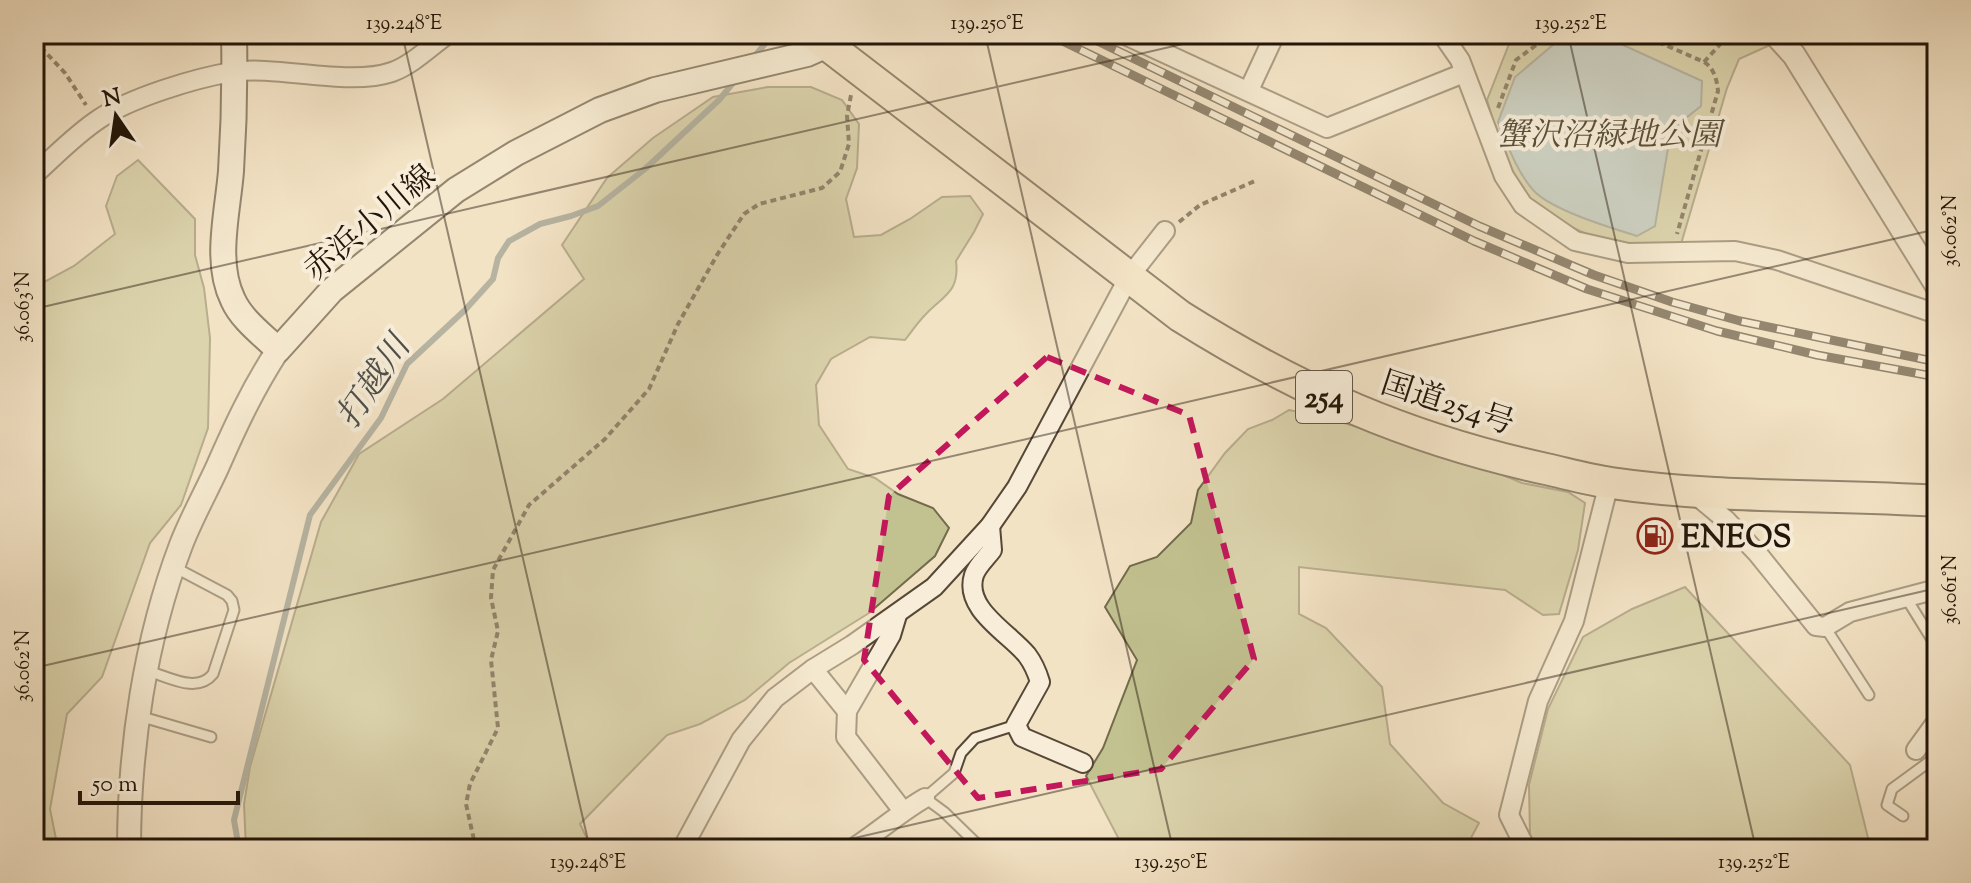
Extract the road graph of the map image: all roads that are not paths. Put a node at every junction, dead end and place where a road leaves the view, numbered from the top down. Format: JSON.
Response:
{"nodes":[{"id":1,"x":234,"y":34,"type":"edge"},
{"id":2,"x":448,"y":34,"type":"edge"},
{"id":3,"x":1122,"y":34,"type":"edge"},
{"id":4,"x":1275,"y":34,"type":"edge"},
{"id":5,"x":1442,"y":34,"type":"edge"},
{"id":6,"x":1777,"y":36,"type":"edge"},
{"id":7,"x":820,"y":39,"type":"edge"},
{"id":8,"x":235,"y":72,"type":"junction"},
{"id":9,"x":1464,"y":73,"type":"junction"},
{"id":10,"x":1249,"y":90,"type":"junction"},
{"id":11,"x":34,"y":175,"type":"edge"},
{"id":12,"x":1165,"y":231,"type":"road end"},
{"id":13,"x":1129,"y":277,"type":"junction"},
{"id":14,"x":1937,"y":286,"type":"edge"},
{"id":15,"x":1937,"y":314,"type":"edge"},
{"id":16,"x":278,"y":350,"type":"junction"},
{"id":17,"x":1609,"y":483,"type":"junction"},
{"id":18,"x":1691,"y":491,"type":"junction"},
{"id":19,"x":1937,"y":501,"type":"edge"},
{"id":20,"x":990,"y":526,"type":"junction"},
{"id":21,"x":174,"y":567,"type":"junction"},
{"id":22,"x":1937,"y":589,"type":"edge"},
{"id":23,"x":1905,"y":596,"type":"junction"},
{"id":24,"x":897,"y":615,"type":"junction"},
{"id":25,"x":1825,"y":627,"type":"junction"},
{"id":26,"x":1931,"y":638,"type":"dead end"},
{"id":27,"x":813,"y":669,"type":"junction"},
{"id":28,"x":148,"y":671,"type":"junction"},
{"id":29,"x":1869,"y":695,"type":"dead end"},
{"id":30,"x":847,"y":711,"type":"junction"},
{"id":31,"x":139,"y":716,"type":"junction"},
{"id":32,"x":1937,"y":721,"type":"edge"},
{"id":33,"x":1016,"y":725,"type":"junction"},
{"id":34,"x":211,"y":737,"type":"dead end"},
{"id":35,"x":1916,"y":750,"type":"joint"},
{"id":36,"x":1937,"y":753,"type":"edge"},
{"id":37,"x":1083,"y":763,"type":"dead end"},
{"id":38,"x":925,"y":798,"type":"junction"},
{"id":39,"x":903,"y":811,"type":"junction"},
{"id":40,"x":1903,"y":816,"type":"dead end"},
{"id":41,"x":129,"y":849,"type":"edge"},
{"id":42,"x":682,"y":849,"type":"edge"},
{"id":43,"x":852,"y":849,"type":"edge"},
{"id":44,"x":982,"y":849,"type":"edge"},
{"id":45,"x":1526,"y":849,"type":"edge"}],
"edges":[{"from":1,"to":8,"type":"main road"},
{"from":2,"to":8,"type":"street"},
{"from":3,"to":10,"type":"street"},
{"from":4,"to":10,"type":"street"},
{"from":5,"to":9,"type":"street"},
{"from":6,"to":14,"type":"street"},
{"from":7,"to":13,"type":"highway","name":"国道254号","number":"254"},
{"from":7,"to":16,"type":"main road","name":"赤浜小川線"},
{"from":8,"to":11,"type":"street"},
{"from":8,"to":16,"type":"main road"},
{"from":9,"to":10,"type":"street"},
{"from":9,"to":15,"type":"street"},
{"from":12,"to":13,"type":"street"},
{"from":13,"to":17,"type":"highway","name":"国道254号","number":"254"},
{"from":13,"to":20,"type":"street"},
{"from":16,"to":21,"type":"street"},
{"from":17,"to":18,"type":"highway","name":"国道254号","number":"254"},
{"from":17,"to":45,"type":"street"},
{"from":18,"to":19,"type":"highway","name":"国道254号","number":"254"},
{"from":18,"to":25,"type":"street"},
{"from":20,"to":24,"type":"street"},
{"from":20,"to":33,"type":"street"},
{"from":21,"to":28,"type":"street"},
{"from":21,"to":28,"type":"lane"},
{"from":22,"to":23,"type":"street"},
{"from":23,"to":25,"type":"street"},
{"from":23,"to":26,"type":"lane"},
{"from":24,"to":27,"type":"street"},
{"from":24,"to":30,"type":"street"},
{"from":25,"to":29,"type":"lane"},
{"from":27,"to":30,"type":"street"},
{"from":27,"to":42,"type":"street"},
{"from":28,"to":31,"type":"street"},
{"from":30,"to":39,"type":"street"},
{"from":31,"to":34,"type":"lane"},
{"from":31,"to":41,"type":"street"},
{"from":32,"to":35,"type":"street"},
{"from":33,"to":37,"type":"street"},
{"from":33,"to":38,"type":"lane"},
{"from":35,"to":36,"type":"lane"},
{"from":36,"to":40,"type":"lane"},
{"from":38,"to":39,"type":"street"},
{"from":38,"to":44,"type":"lane"},
{"from":39,"to":43,"type":"street"}]}
